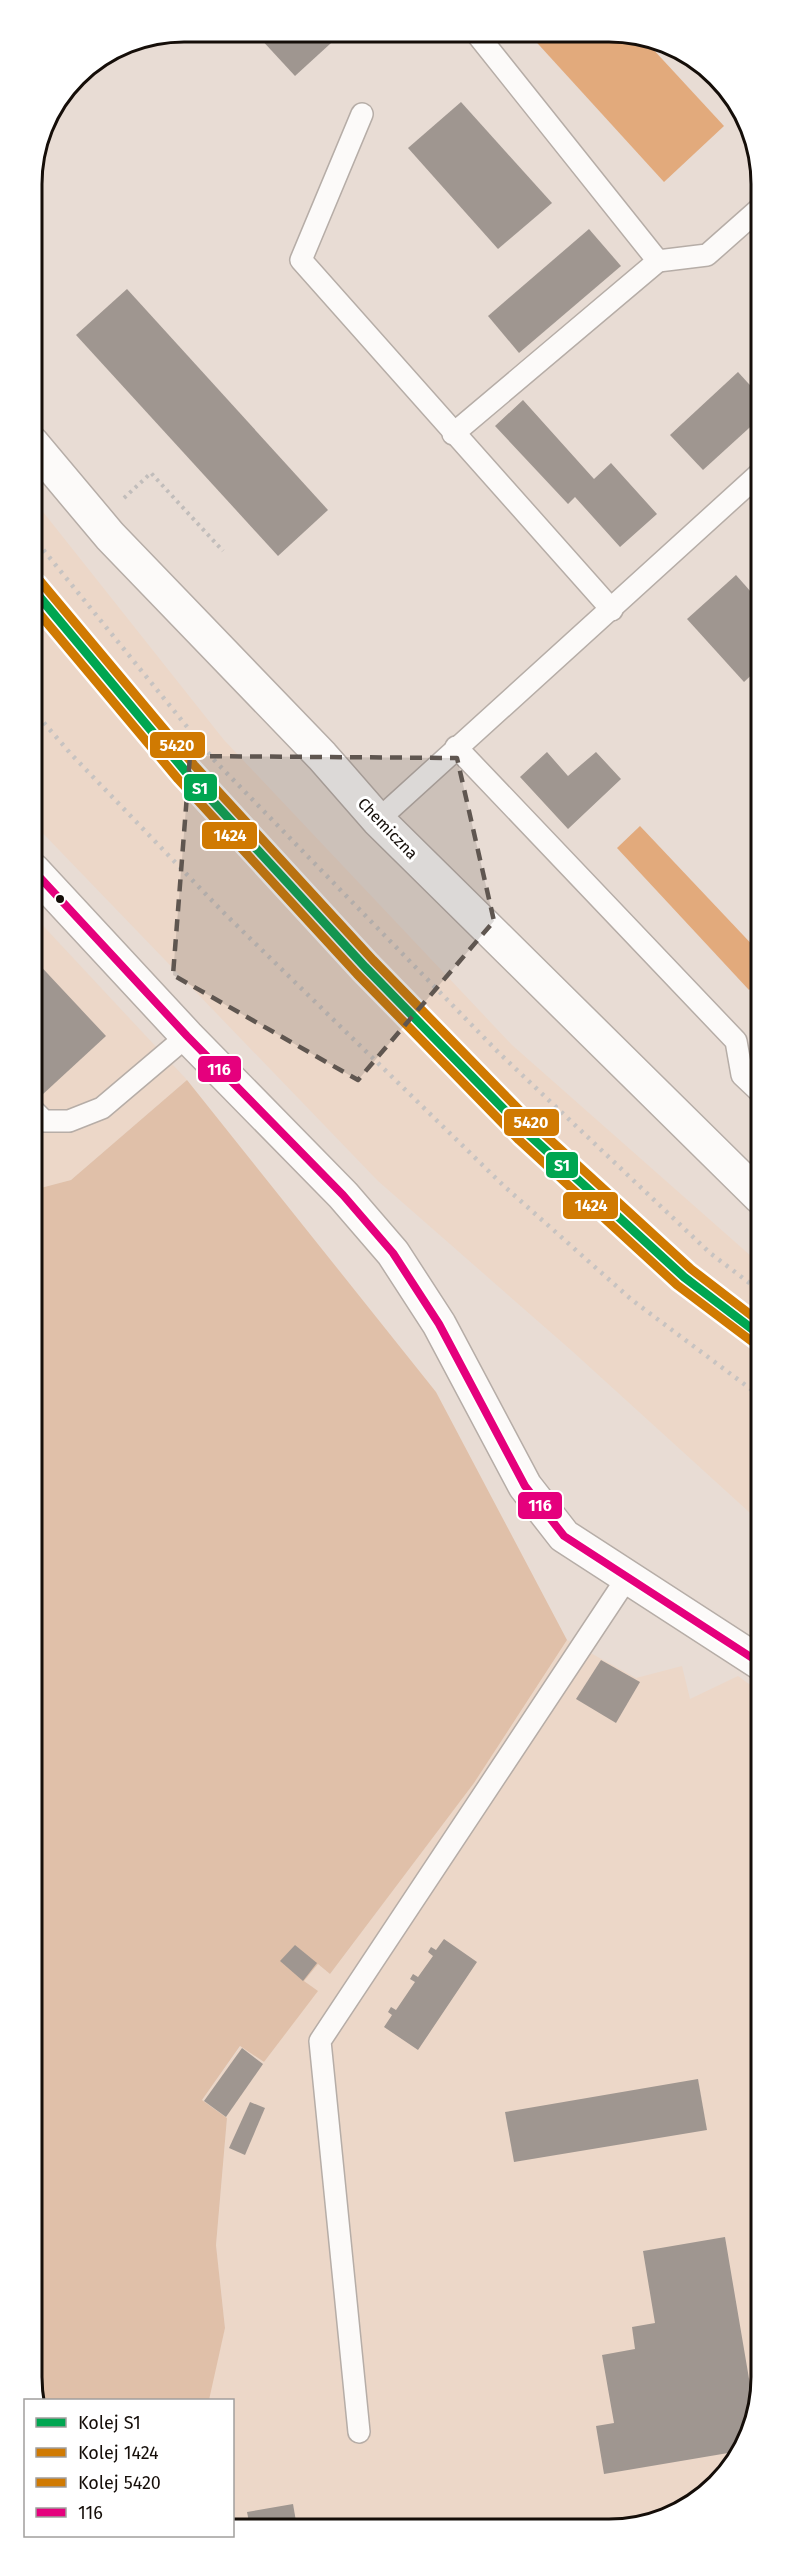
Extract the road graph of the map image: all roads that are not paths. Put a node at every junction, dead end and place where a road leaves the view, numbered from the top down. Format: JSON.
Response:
{"nodes":[{"id":1,"x":483,"y":42,"type":"edge"},
{"id":2,"x":362,"y":114,"type":"dead end"},
{"id":3,"x":751,"y":216,"type":"edge"},
{"id":4,"x":658,"y":261,"type":"junction"},
{"id":5,"x":453,"y":434,"type":"junction"},
{"id":6,"x":42,"y":455,"type":"edge"},
{"id":7,"x":751,"y":481,"type":"edge"},
{"id":8,"x":612,"y":610,"type":"junction"},
{"id":9,"x":456,"y":747,"type":"junction"},
{"id":10,"x":378,"y":820,"type":"junction"},
{"id":11,"x":42,"y":880,"type":"edge"},
{"id":12,"x":187,"y":1036,"type":"junction"},
{"id":13,"x":751,"y":1084,"type":"edge"},
{"id":14,"x":42,"y":1119,"type":"edge"},
{"id":15,"x":751,"y":1188,"type":"edge"},
{"id":16,"x":627,"y":1578,"type":"junction"},
{"id":17,"x":751,"y":1657,"type":"edge"},
{"id":18,"x":359,"y":2432,"type":"dead end"}],
"edges":[{"from":1,"to":4,"type":"lane"},
{"from":2,"to":5,"type":"lane"},
{"from":3,"to":4,"type":"lane"},
{"from":4,"to":5,"type":"lane"},
{"from":5,"to":8,"type":"lane"},
{"from":6,"to":10,"type":"street","name":"Chemiczna"},
{"from":7,"to":8,"type":"lane"},
{"from":8,"to":9,"type":"lane"},
{"from":9,"to":10,"type":"lane"},
{"from":9,"to":13,"type":"lane"},
{"from":10,"to":15,"type":"street","name":"Chemiczna"},
{"from":11,"to":12,"type":"street"},
{"from":12,"to":14,"type":"lane"},
{"from":12,"to":16,"type":"street"},
{"from":16,"to":17,"type":"street"},
{"from":16,"to":18,"type":"lane"}]}
